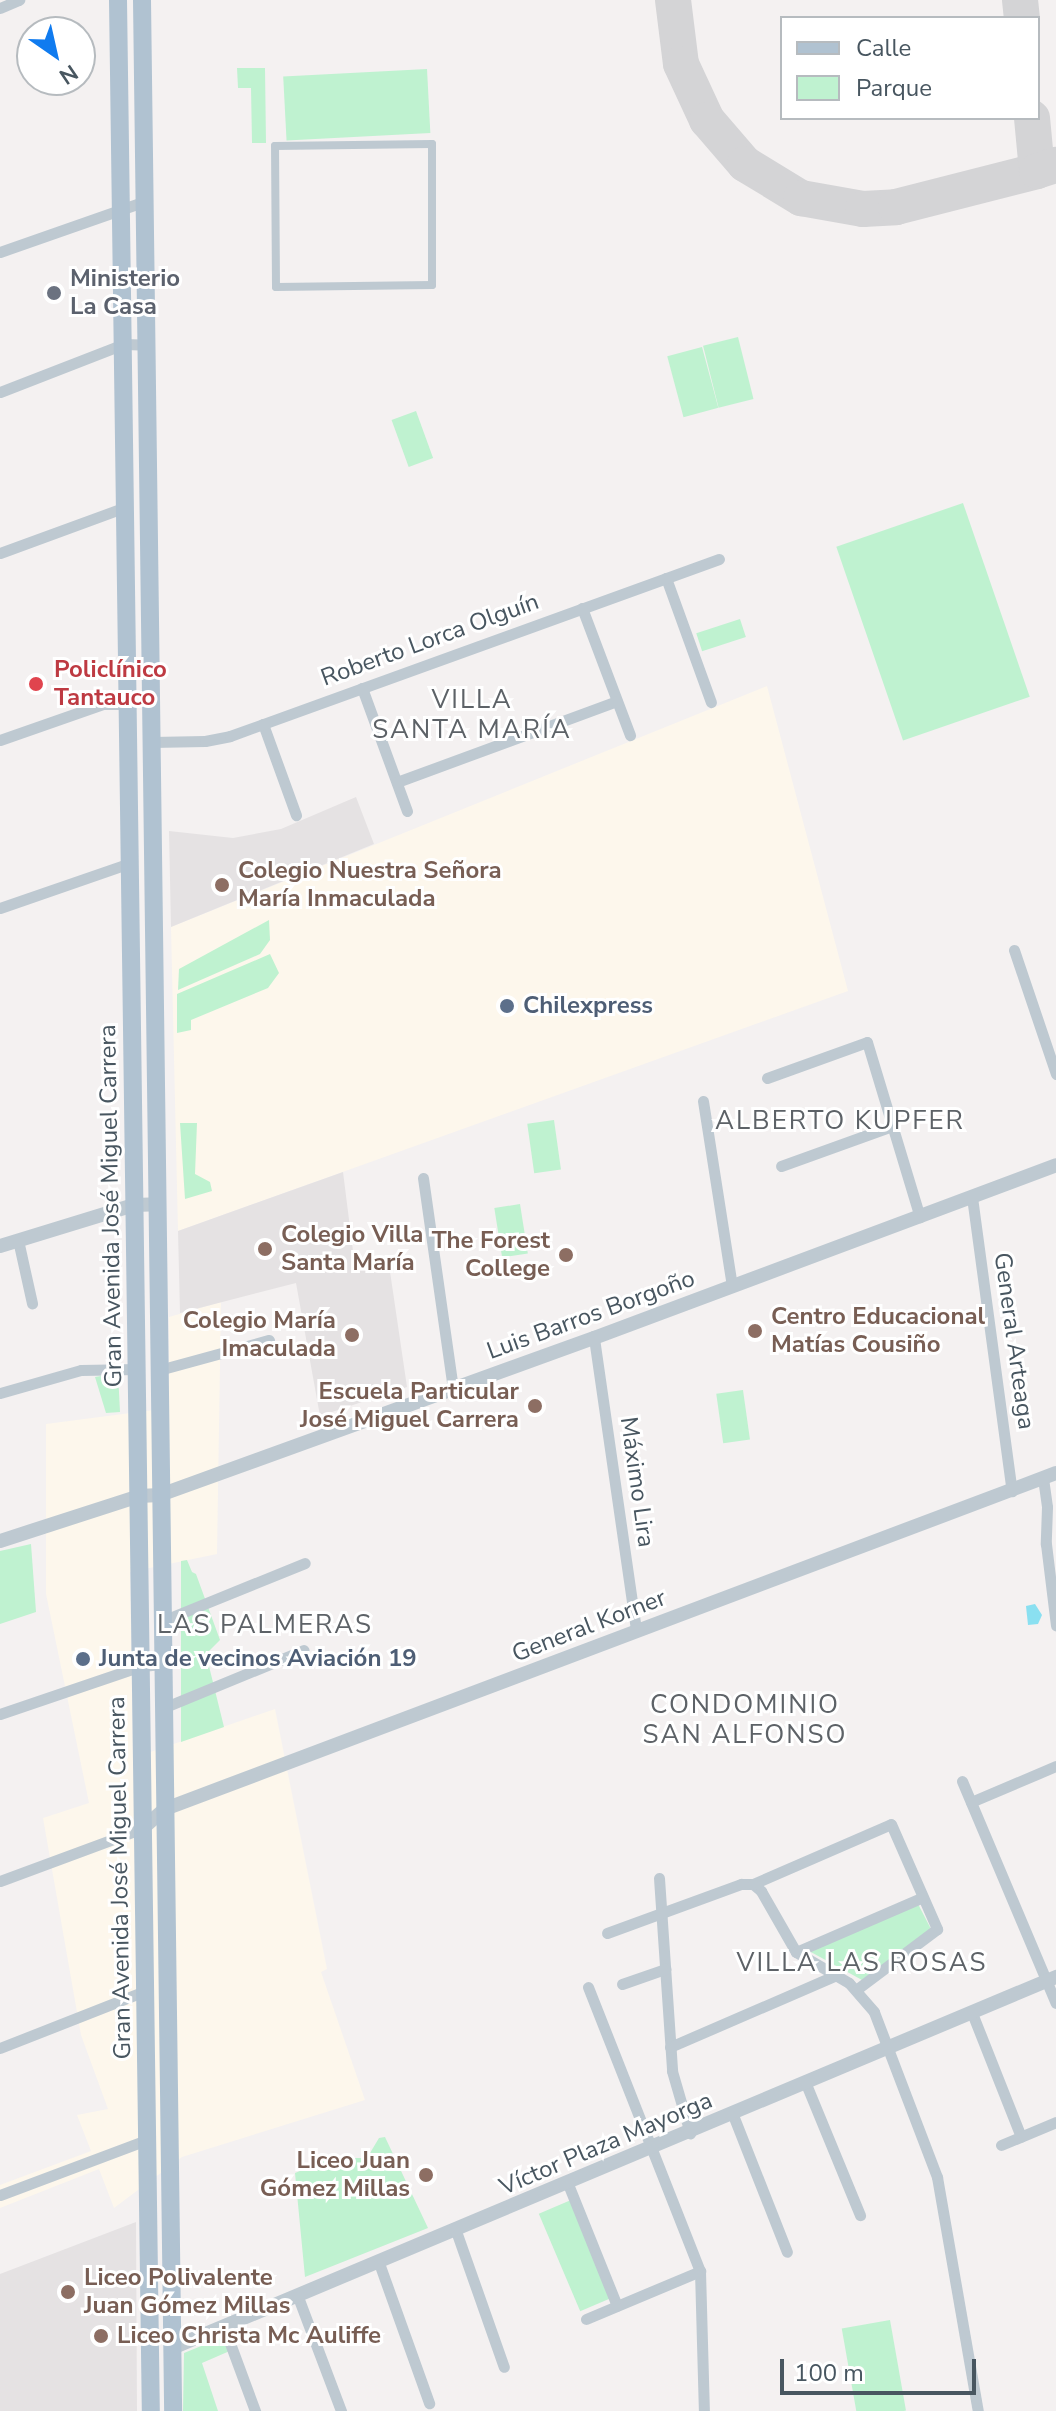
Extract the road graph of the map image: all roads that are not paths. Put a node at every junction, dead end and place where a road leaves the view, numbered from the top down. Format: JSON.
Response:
{"nodes":[{"id":1,"x":19,"y":0,"type":"edge"},
{"id":2,"x":118,"y":0,"type":"edge"},
{"id":3,"x":142,"y":0,"type":"edge"},
{"id":4,"x":0,"y":8,"type":"edge"},
{"id":5,"x":146,"y":201,"type":"junction"},
{"id":6,"x":122,"y":209,"type":"junction"},
{"id":7,"x":0,"y":252,"type":"edge"},
{"id":8,"x":276,"y":287,"type":"joint"},
{"id":9,"x":124,"y":344,"type":"junction"},
{"id":10,"x":148,"y":345,"type":"junction"},
{"id":11,"x":0,"y":392,"type":"edge"},
{"id":12,"x":126,"y":507,"type":"junction"},
{"id":13,"x":0,"y":553,"type":"edge"},
{"id":14,"x":719,"y":559,"type":"dead end"},
{"id":15,"x":666,"y":578,"type":"junction"},
{"id":16,"x":582,"y":608,"type":"junction"},
{"id":17,"x":362,"y":688,"type":"junction"},
{"id":18,"x":617,"y":701,"type":"junction"},
{"id":19,"x":711,"y":702,"type":"dead end"},
{"id":20,"x":129,"y":704,"type":"junction"},
{"id":21,"x":263,"y":724,"type":"junction"},
{"id":22,"x":630,"y":735,"type":"dead end"},
{"id":23,"x":0,"y":740,"type":"edge"},
{"id":24,"x":152,"y":742,"type":"junction"},
{"id":25,"x":397,"y":782,"type":"junction"},
{"id":26,"x":407,"y":811,"type":"dead end"},
{"id":27,"x":296,"y":815,"type":"dead end"},
{"id":28,"x":130,"y":863,"type":"junction"},
{"id":29,"x":0,"y":908,"type":"edge"},
{"id":30,"x":1014,"y":950,"type":"dead end"},
{"id":31,"x":1056,"y":1074,"type":"edge"},
{"id":32,"x":767,"y":1078,"type":"dead end"},
{"id":33,"x":703,"y":1101,"type":"dead end"},
{"id":34,"x":892,"y":1126,"type":"junction"},
{"id":35,"x":1056,"y":1165,"type":"edge"},
{"id":36,"x":781,"y":1166,"type":"dead end"},
{"id":37,"x":423,"y":1178,"type":"dead end"},
{"id":38,"x":972,"y":1197,"type":"junction"},
{"id":39,"x":158,"y":1204,"type":"junction"},
{"id":40,"x":134,"y":1205,"type":"junction"},
{"id":41,"x":920,"y":1217,"type":"junction"},
{"id":42,"x":18,"y":1240,"type":"junction"},
{"id":43,"x":0,"y":1246,"type":"edge"},
{"id":44,"x":732,"y":1287,"type":"junction"},
{"id":45,"x":32,"y":1303,"type":"dead end"},
{"id":46,"x":594,"y":1338,"type":"junction"},
{"id":47,"x":269,"y":1340,"type":"dead end"},
{"id":48,"x":137,"y":1369,"type":"junction"},
{"id":49,"x":159,"y":1370,"type":"junction"},
{"id":50,"x":453,"y":1389,"type":"junction"},
{"id":51,"x":0,"y":1393,"type":"edge"},
{"id":52,"x":1050,"y":1476,"type":"edge"},
{"id":53,"x":1012,"y":1491,"type":"junction"},
{"id":54,"x":160,"y":1495,"type":"junction"},
{"id":55,"x":139,"y":1496,"type":"junction"},
{"id":56,"x":0,"y":1541,"type":"edge"},
{"id":57,"x":305,"y":1563,"type":"dead end"},
{"id":58,"x":162,"y":1621,"type":"junction"},
{"id":59,"x":1056,"y":1625,"type":"edge"},
{"id":60,"x":636,"y":1631,"type":"junction"},
{"id":61,"x":304,"y":1650,"type":"dead end"},
{"id":62,"x":163,"y":1664,"type":"junction"},
{"id":63,"x":141,"y":1666,"type":"junction"},
{"id":64,"x":163,"y":1708,"type":"junction"},
{"id":65,"x":0,"y":1714,"type":"edge"},
{"id":66,"x":1055,"y":1769,"type":"edge"},
{"id":67,"x":962,"y":1781,"type":"dead end"},
{"id":68,"x":971,"y":1802,"type":"junction"},
{"id":69,"x":165,"y":1809,"type":"junction"},
{"id":70,"x":143,"y":1828,"type":"junction"},
{"id":71,"x":659,"y":1878,"type":"dead end"},
{"id":72,"x":0,"y":1881,"type":"edge"},
{"id":73,"x":753,"y":1884,"type":"junction"},
{"id":74,"x":923,"y":1897,"type":"junction"},
{"id":75,"x":662,"y":1916,"type":"junction"},
{"id":76,"x":607,"y":1933,"type":"dead end"},
{"id":77,"x":796,"y":1952,"type":"junction"},
{"id":78,"x":665,"y":1969,"type":"junction"},
{"id":79,"x":836,"y":1975,"type":"junction"},
{"id":80,"x":1052,"y":1979,"type":"edge"},
{"id":81,"x":622,"y":1984,"type":"dead end"},
{"id":82,"x":588,"y":1987,"type":"dead end"},
{"id":83,"x":857,"y":1989,"type":"junction"},
{"id":84,"x":145,"y":1991,"type":"junction"},
{"id":85,"x":1056,"y":2003,"type":"edge"},
{"id":86,"x":972,"y":2013,"type":"junction"},
{"id":87,"x":670,"y":2047,"type":"junction"},
{"id":88,"x":0,"y":2048,"type":"edge"},
{"id":89,"x":889,"y":2048,"type":"junction"},
{"id":90,"x":806,"y":2084,"type":"junction"},
{"id":91,"x":733,"y":2115,"type":"junction"},
{"id":92,"x":1056,"y":2122,"type":"edge"},
{"id":93,"x":690,"y":2133,"type":"junction"},
{"id":94,"x":1021,"y":2137,"type":"junction"},
{"id":95,"x":146,"y":2140,"type":"junction"},
{"id":96,"x":1001,"y":2145,"type":"dead end"},
{"id":97,"x":651,"y":2150,"type":"junction"},
{"id":98,"x":169,"y":2154,"type":"junction"},
{"id":99,"x":568,"y":2184,"type":"junction"},
{"id":100,"x":0,"y":2195,"type":"edge"},
{"id":101,"x":860,"y":2215,"type":"dead end"},
{"id":102,"x":456,"y":2231,"type":"junction"},
{"id":103,"x":787,"y":2252,"type":"dead end"},
{"id":104,"x":379,"y":2263,"type":"junction"},
{"id":105,"x":700,"y":2271,"type":"junction"},
{"id":106,"x":298,"y":2297,"type":"junction"},
{"id":107,"x":617,"y":2306,"type":"junction"},
{"id":108,"x":586,"y":2319,"type":"dead end"},
{"id":109,"x":224,"y":2327,"type":"junction"},
{"id":110,"x":150,"y":2329,"type":"junction"},
{"id":111,"x":172,"y":2348,"type":"junction"},
{"id":112,"x":504,"y":2367,"type":"dead end"},
{"id":113,"x":429,"y":2403,"type":"dead end"},
{"id":114,"x":151,"y":2411,"type":"edge"},
{"id":115,"x":173,"y":2411,"type":"edge"},
{"id":116,"x":255,"y":2411,"type":"edge"},
{"id":117,"x":341,"y":2411,"type":"edge"},
{"id":118,"x":704,"y":2411,"type":"edge"},
{"id":119,"x":978,"y":2411,"type":"edge"}],
"edges":[{"from":1,"to":4,"type":"street"},
{"from":2,"to":6,"type":"main road","name":"Gran Avenida José Miguel Carrera"},
{"from":3,"to":5,"type":"main road","name":"Gran Avenida José Miguel Carrera"},
{"from":5,"to":6,"type":"street"},
{"from":5,"to":10,"type":"main road","name":"Gran Avenida José Miguel Carrera"},
{"from":6,"to":7,"type":"street"},
{"from":6,"to":9,"type":"main road","name":"Gran Avenida José Miguel Carrera"},
{"from":8,"to":8,"type":"street"},
{"from":9,"to":10,"type":"street"},
{"from":9,"to":11,"type":"street"},
{"from":9,"to":12,"type":"main road","name":"Gran Avenida José Miguel Carrera"},
{"from":10,"to":24,"type":"main road","name":"Gran Avenida José Miguel Carrera"},
{"from":12,"to":13,"type":"street"},
{"from":12,"to":20,"type":"main road","name":"Gran Avenida José Miguel Carrera"},
{"from":14,"to":15,"type":"street","name":"Roberto Lorca Olguín"},
{"from":15,"to":16,"type":"street","name":"Roberto Lorca Olguín"},
{"from":15,"to":19,"type":"street"},
{"from":16,"to":17,"type":"street","name":"Roberto Lorca Olguín"},
{"from":16,"to":18,"type":"street"},
{"from":17,"to":21,"type":"street","name":"Roberto Lorca Olguín"},
{"from":17,"to":25,"type":"street"},
{"from":18,"to":22,"type":"street"},
{"from":18,"to":25,"type":"street"},
{"from":20,"to":23,"type":"street"},
{"from":20,"to":28,"type":"main road","name":"Gran Avenida José Miguel Carrera"},
{"from":21,"to":24,"type":"street","name":"Roberto Lorca Olguín"},
{"from":21,"to":27,"type":"street"},
{"from":24,"to":39,"type":"main road","name":"Gran Avenida José Miguel Carrera"},
{"from":25,"to":26,"type":"street"},
{"from":28,"to":29,"type":"street"},
{"from":28,"to":40,"type":"main road","name":"Gran Avenida José Miguel Carrera"},
{"from":30,"to":31,"type":"street"},
{"from":32,"to":34,"type":"street"},
{"from":33,"to":44,"type":"street"},
{"from":34,"to":36,"type":"street"},
{"from":34,"to":41,"type":"street"},
{"from":35,"to":38,"type":"street","name":"Luis Barros Borgoño"},
{"from":37,"to":50,"type":"street"},
{"from":38,"to":41,"type":"street","name":"Luis Barros Borgoño"},
{"from":38,"to":53,"type":"street","name":"General Arteaga"},
{"from":39,"to":40,"type":"street"},
{"from":39,"to":49,"type":"main road","name":"Gran Avenida José Miguel Carrera"},
{"from":40,"to":42,"type":"street"},
{"from":40,"to":48,"type":"main road","name":"Gran Avenida José Miguel Carrera"},
{"from":41,"to":44,"type":"street","name":"Luis Barros Borgoño"},
{"from":42,"to":43,"type":"street"},
{"from":42,"to":45,"type":"street"},
{"from":44,"to":46,"type":"street","name":"Luis Barros Borgoño"},
{"from":46,"to":50,"type":"street","name":"Luis Barros Borgoño"},
{"from":46,"to":60,"type":"street","name":"Máximo Lira"},
{"from":47,"to":49,"type":"street"},
{"from":48,"to":51,"type":"street"},
{"from":48,"to":55,"type":"main road","name":"Gran Avenida José Miguel Carrera"},
{"from":49,"to":54,"type":"main road","name":"Gran Avenida José Miguel Carrera"},
{"from":50,"to":54,"type":"street","name":"Luis Barros Borgoño"},
{"from":52,"to":53,"type":"street","name":"General Korner"},
{"from":52,"to":59,"type":"street"},
{"from":53,"to":60,"type":"street","name":"General Korner"},
{"from":54,"to":55,"type":"street","name":"Luis Barros Borgoño"},
{"from":54,"to":58,"type":"main road","name":"Gran Avenida José Miguel Carrera"},
{"from":55,"to":56,"type":"street","name":"Luis Barros Borgoño"},
{"from":55,"to":63,"type":"main road","name":"Gran Avenida José Miguel Carrera"},
{"from":57,"to":58,"type":"street"},
{"from":58,"to":62,"type":"main road","name":"Gran Avenida José Miguel Carrera"},
{"from":60,"to":69,"type":"street","name":"General Korner"},
{"from":61,"to":64,"type":"street"},
{"from":62,"to":63,"type":"street"},
{"from":62,"to":64,"type":"main road","name":"Gran Avenida José Miguel Carrera"},
{"from":63,"to":65,"type":"street"},
{"from":63,"to":70,"type":"main road","name":"Gran Avenida José Miguel Carrera"},
{"from":64,"to":69,"type":"main road","name":"Gran Avenida José Miguel Carrera"},
{"from":66,"to":68,"type":"street"},
{"from":67,"to":68,"type":"street"},
{"from":68,"to":80,"type":"street"},
{"from":69,"to":70,"type":"street","name":"General Korner"},
{"from":69,"to":98,"type":"main road","name":"Gran Avenida José Miguel Carrera"},
{"from":70,"to":72,"type":"street"},
{"from":70,"to":84,"type":"main road","name":"Gran Avenida José Miguel Carrera"},
{"from":71,"to":75,"type":"street"},
{"from":73,"to":74,"type":"street"},
{"from":73,"to":75,"type":"street"},
{"from":73,"to":77,"type":"street"},
{"from":74,"to":77,"type":"street"},
{"from":74,"to":83,"type":"street"},
{"from":75,"to":76,"type":"street"},
{"from":75,"to":78,"type":"street"},
{"from":77,"to":79,"type":"street"},
{"from":78,"to":81,"type":"street"},
{"from":78,"to":87,"type":"street"},
{"from":79,"to":83,"type":"street"},
{"from":79,"to":87,"type":"street"},
{"from":80,"to":85,"type":"street"},
{"from":80,"to":86,"type":"street","name":"Víctor Plaza Mayorga"},
{"from":82,"to":97,"type":"street"},
{"from":83,"to":89,"type":"street"},
{"from":84,"to":88,"type":"street"},
{"from":84,"to":95,"type":"main road","name":"Gran Avenida José Miguel Carrera"},
{"from":86,"to":89,"type":"street","name":"Víctor Plaza Mayorga"},
{"from":86,"to":94,"type":"street"},
{"from":87,"to":93,"type":"street"},
{"from":89,"to":90,"type":"street","name":"Víctor Plaza Mayorga"},
{"from":89,"to":119,"type":"street"},
{"from":90,"to":91,"type":"street","name":"Víctor Plaza Mayorga"},
{"from":90,"to":101,"type":"street"},
{"from":91,"to":93,"type":"street","name":"Víctor Plaza Mayorga"},
{"from":91,"to":103,"type":"street"},
{"from":92,"to":94,"type":"street"},
{"from":93,"to":97,"type":"street","name":"Víctor Plaza Mayorga"},
{"from":94,"to":96,"type":"street"},
{"from":95,"to":98,"type":"main road"},
{"from":95,"to":100,"type":"street"},
{"from":95,"to":110,"type":"main road","name":"Gran Avenida José Miguel Carrera"},
{"from":97,"to":99,"type":"street","name":"Víctor Plaza Mayorga"},
{"from":97,"to":105,"type":"street"},
{"from":98,"to":111,"type":"main road","name":"Gran Avenida José Miguel Carrera"},
{"from":99,"to":102,"type":"street","name":"Víctor Plaza Mayorga"},
{"from":99,"to":107,"type":"street"},
{"from":102,"to":104,"type":"street","name":"Víctor Plaza Mayorga"},
{"from":102,"to":112,"type":"street"},
{"from":104,"to":106,"type":"street","name":"Víctor Plaza Mayorga"},
{"from":104,"to":113,"type":"street"},
{"from":105,"to":107,"type":"street"},
{"from":105,"to":118,"type":"street"},
{"from":106,"to":109,"type":"street","name":"Víctor Plaza Mayorga"},
{"from":106,"to":117,"type":"street"},
{"from":107,"to":108,"type":"street"},
{"from":109,"to":111,"type":"street","name":"Víctor Plaza Mayorga"},
{"from":109,"to":116,"type":"street"},
{"from":110,"to":111,"type":"main road"},
{"from":110,"to":114,"type":"main road","name":"Gran Avenida José Miguel Carrera"},
{"from":111,"to":115,"type":"main road","name":"Gran Avenida José Miguel Carrera"}]}
